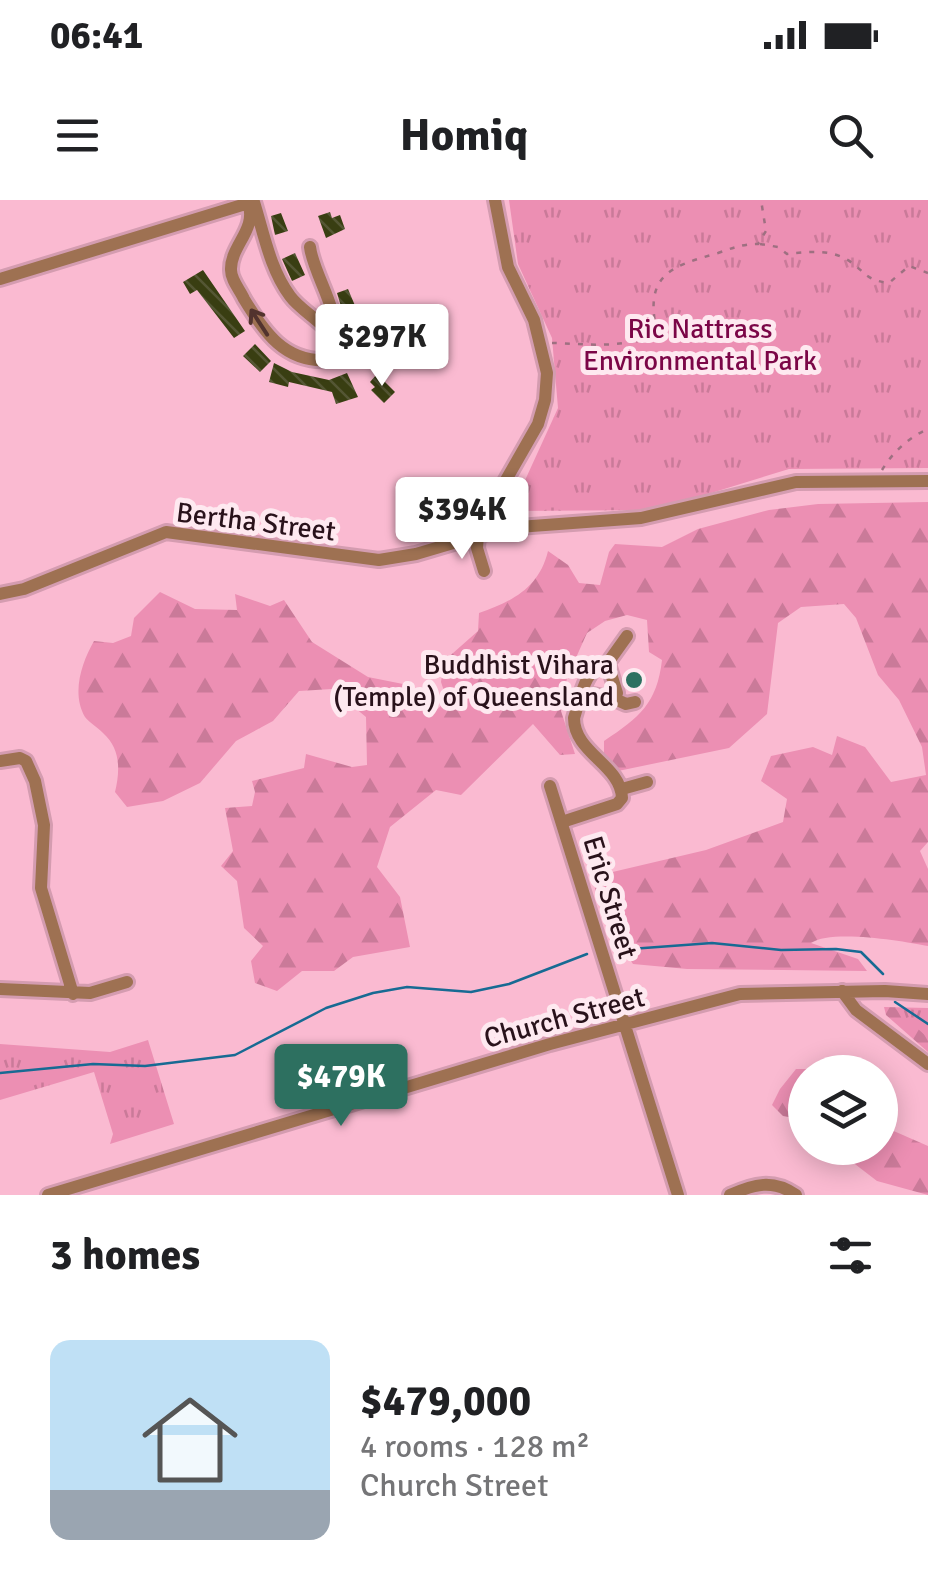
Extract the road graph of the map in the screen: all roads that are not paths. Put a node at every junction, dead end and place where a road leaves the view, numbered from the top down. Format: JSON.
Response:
{"nodes":[{"id":1,"x":495,"y":200,"type":"edge"},
{"id":2,"x":253,"y":202,"type":"edge"},
{"id":3,"x":310,"y":246,"type":"dead end"},
{"id":4,"x":0,"y":278,"type":"edge"},
{"id":5,"x":333,"y":334,"type":"junction"},
{"id":6,"x":928,"y":480,"type":"edge"},
{"id":7,"x":478,"y":535,"type":"junction"},
{"id":8,"x":484,"y":570,"type":"dead end"},
{"id":9,"x":0,"y":594,"type":"edge"},
{"id":10,"x":629,"y":632,"type":"dead end"},
{"id":11,"x":607,"y":664,"type":"junction"},
{"id":12,"x":616,"y":699,"type":"junction"},
{"id":13,"x":580,"y":701,"type":"junction"},
{"id":14,"x":635,"y":702,"type":"dead end"},
{"id":15,"x":0,"y":761,"type":"edge"},
{"id":16,"x":647,"y":782,"type":"dead end"},
{"id":17,"x":550,"y":786,"type":"dead end"},
{"id":18,"x":622,"y":789,"type":"junction"},
{"id":19,"x":562,"y":822,"type":"junction"},
{"id":20,"x":127,"y":982,"type":"dead end"},
{"id":21,"x":0,"y":989,"type":"edge"},
{"id":22,"x":842,"y":992,"type":"junction"},
{"id":23,"x":73,"y":994,"type":"junction"},
{"id":24,"x":928,"y":994,"type":"edge"},
{"id":25,"x":626,"y":1026,"type":"junction"},
{"id":26,"x":928,"y":1064,"type":"edge"},
{"id":27,"x":750,"y":1187,"type":"junction"},
{"id":28,"x":48,"y":1195,"type":"edge"},
{"id":29,"x":678,"y":1195,"type":"edge"},
{"id":30,"x":730,"y":1195,"type":"edge"},
{"id":31,"x":764,"y":1195,"type":"edge"},
{"id":32,"x":796,"y":1195,"type":"edge"}],
"edges":[{"from":1,"to":7,"type":"street"},
{"from":2,"to":4,"type":"street"},
{"from":2,"to":5,"type":"street"},
{"from":5,"to":2,"type":"street","one_way":true},
{"from":3,"to":5,"type":"street"},
{"from":6,"to":7,"type":"street","name":"Bertha Street"},
{"from":7,"to":8,"type":"street"},
{"from":7,"to":9,"type":"street","name":"Bertha Street"},
{"from":10,"to":11,"type":"street"},
{"from":11,"to":12,"type":"street"},
{"from":11,"to":13,"type":"street"},
{"from":12,"to":13,"type":"street"},
{"from":12,"to":14,"type":"street"},
{"from":13,"to":18,"type":"street"},
{"from":15,"to":23,"type":"street"},
{"from":16,"to":18,"type":"street"},
{"from":17,"to":19,"type":"street","name":"Eric Street"},
{"from":18,"to":19,"type":"street"},
{"from":19,"to":25,"type":"street","name":"Eric Street"},
{"from":20,"to":23,"type":"street"},
{"from":21,"to":23,"type":"street"},
{"from":22,"to":24,"type":"street","name":"Church Street"},
{"from":22,"to":25,"type":"street","name":"Church Street"},
{"from":22,"to":26,"type":"street"},
{"from":25,"to":28,"type":"street","name":"Church Street"},
{"from":25,"to":29,"type":"street","name":"Eric Street"},
{"from":27,"to":30,"type":"street"},
{"from":27,"to":31,"type":"street"},
{"from":27,"to":32,"type":"street"}]}
